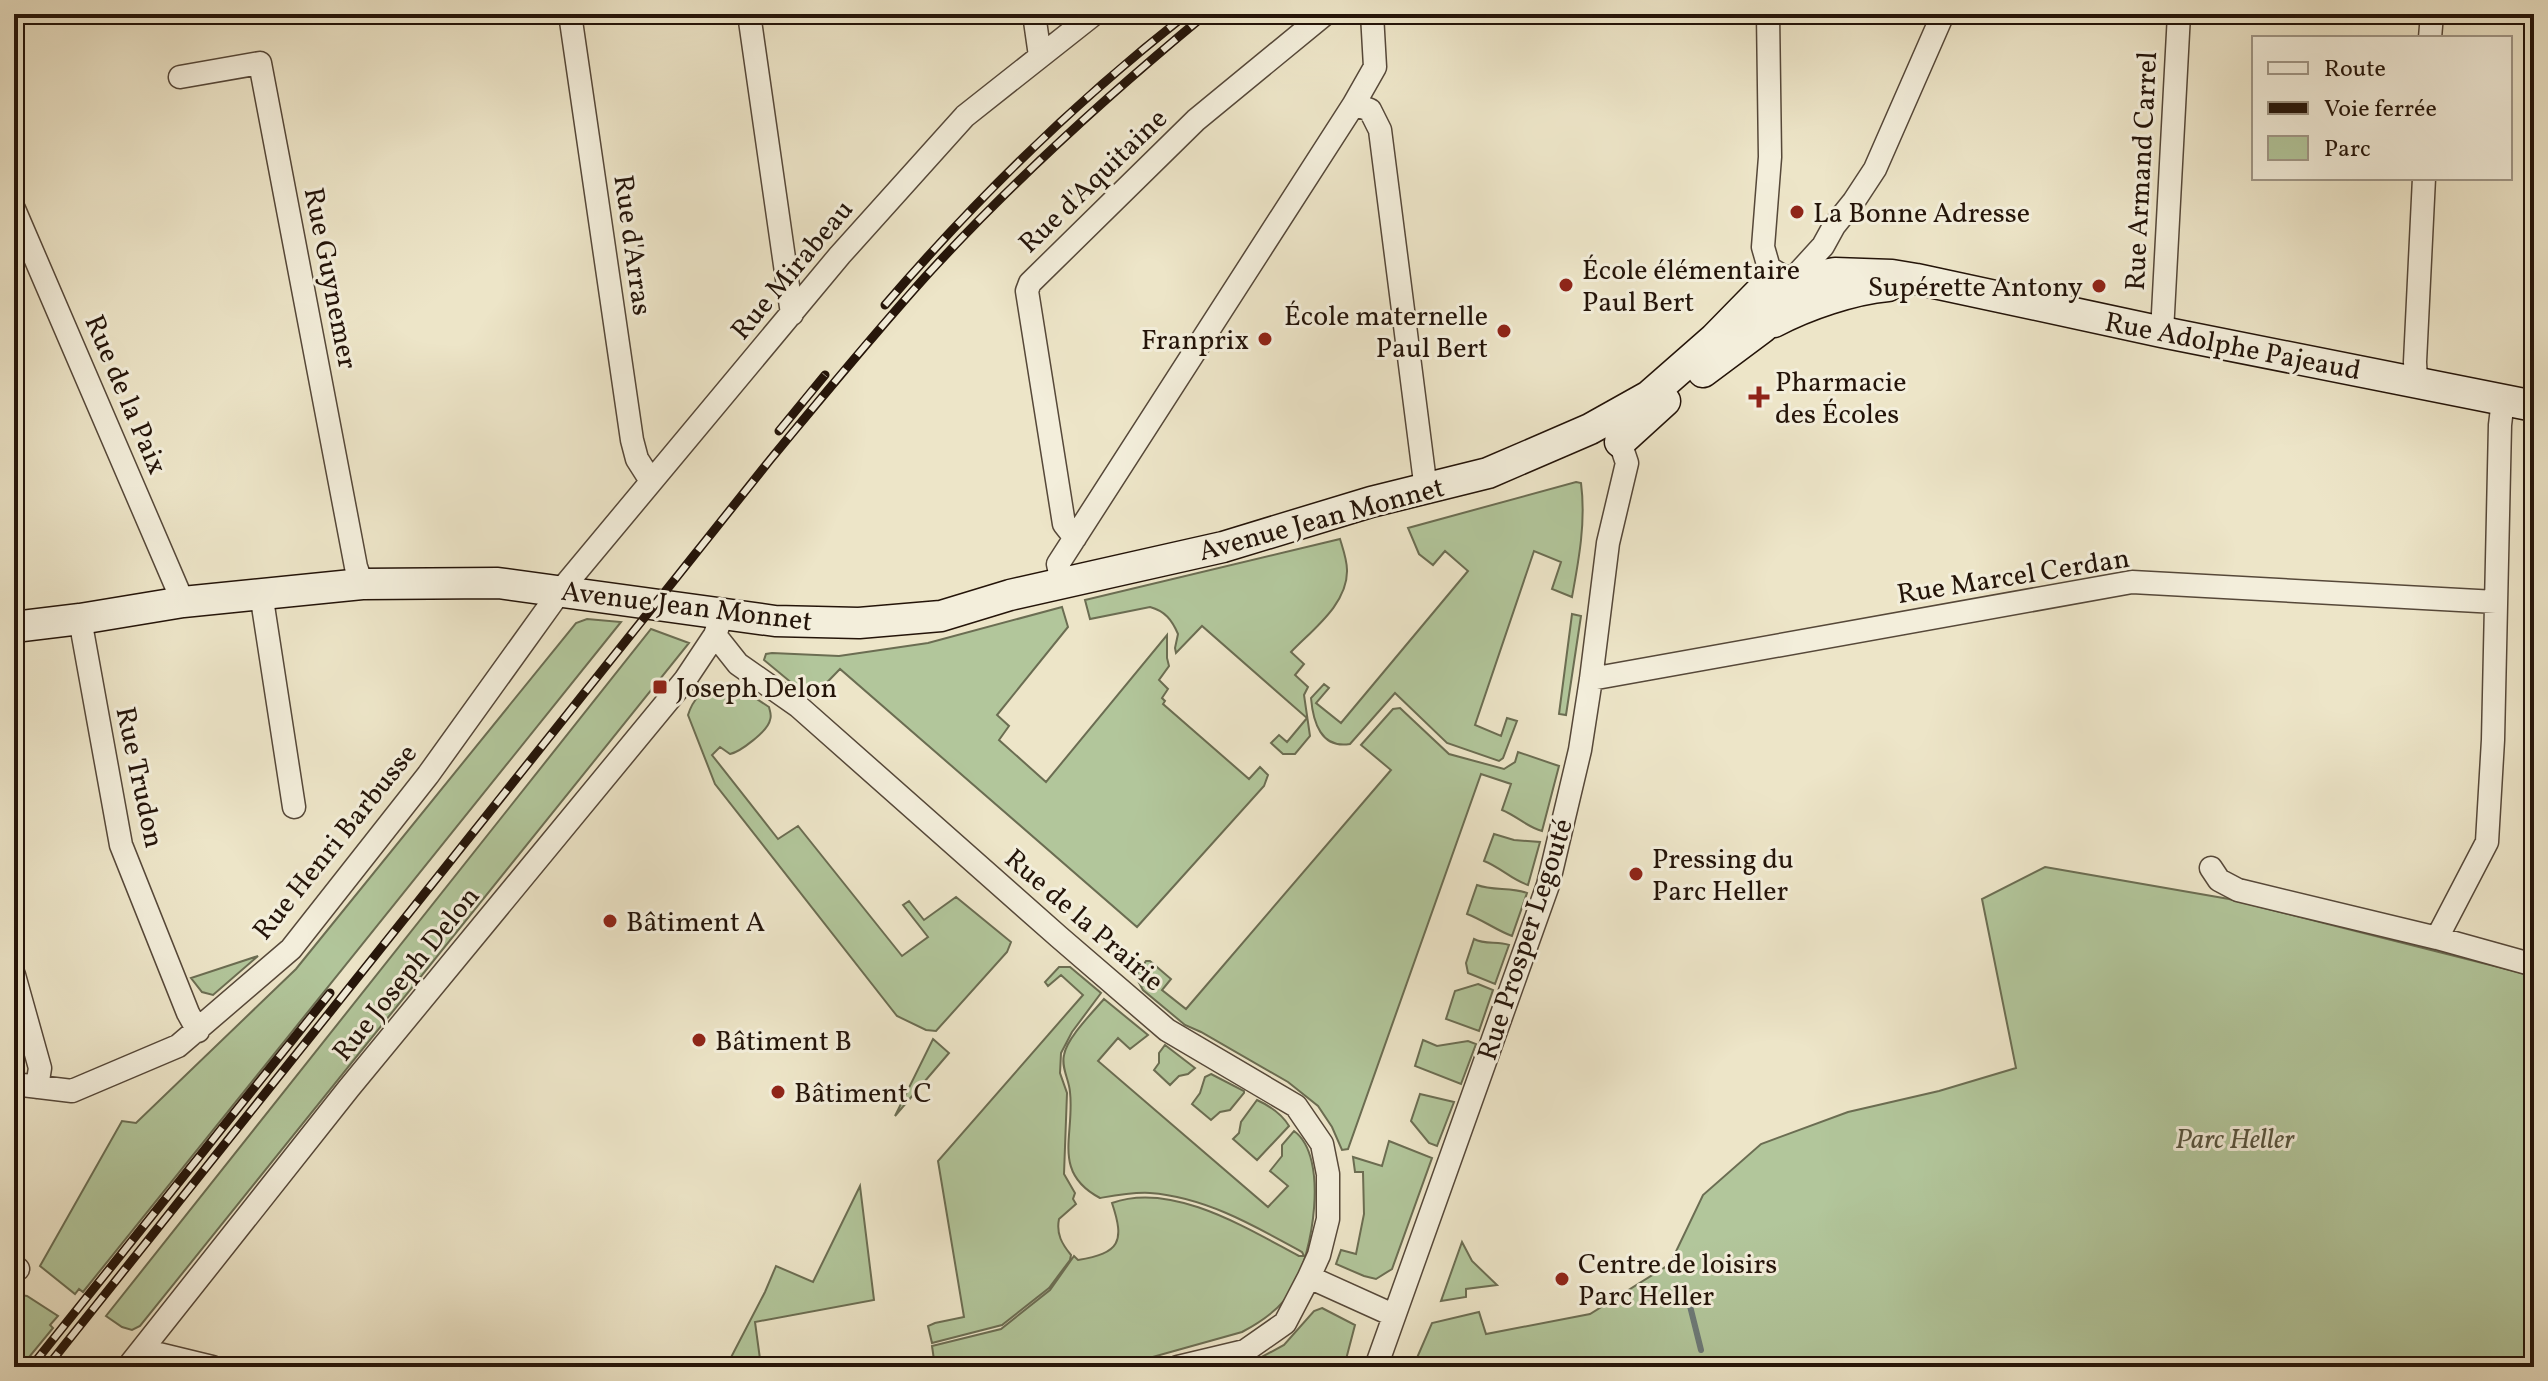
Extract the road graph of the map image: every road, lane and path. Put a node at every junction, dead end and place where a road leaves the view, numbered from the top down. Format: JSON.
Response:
{"nodes":[{"id":1,"x":570,"y":14,"type":"edge"},
{"id":2,"x":749,"y":14,"type":"edge"},
{"id":3,"x":1034,"y":14,"type":"edge"},
{"id":4,"x":1094,"y":14,"type":"edge"},
{"id":5,"x":1325,"y":14,"type":"edge"},
{"id":6,"x":1372,"y":14,"type":"edge"},
{"id":7,"x":1768,"y":14,"type":"edge"},
{"id":8,"x":1943,"y":14,"type":"edge"},
{"id":9,"x":2179,"y":14,"type":"edge"},
{"id":10,"x":2432,"y":14,"type":"edge"},
{"id":11,"x":2430,"y":36,"type":"edge"},
{"id":12,"x":1040,"y":56,"type":"junction"},
{"id":13,"x":180,"y":77,"type":"dead end"},
{"id":14,"x":1354,"y":104,"type":"junction"},
{"id":15,"x":2424,"y":180,"type":"edge"},
{"id":16,"x":14,"y":209,"type":"edge"},
{"id":17,"x":1791,"y":281,"type":"junction"},
{"id":18,"x":1931,"y":283,"type":"junction"},
{"id":19,"x":792,"y":314,"type":"junction"},
{"id":20,"x":1762,"y":328,"type":"junction"},
{"id":21,"x":2162,"y":332,"type":"junction"},
{"id":22,"x":1680,"y":380,"type":"junction"},
{"id":23,"x":2416,"y":381,"type":"junction"},
{"id":24,"x":2503,"y":400,"type":"junction"},
{"id":25,"x":2534,"y":406,"type":"edge"},
{"id":26,"x":1607,"y":434,"type":"junction"},
{"id":27,"x":651,"y":481,"type":"junction"},
{"id":28,"x":1426,"y":490,"type":"junction"},
{"id":29,"x":1075,"y":538,"type":"junction"},
{"id":30,"x":1062,"y":583,"type":"junction"},
{"id":31,"x":362,"y":584,"type":"junction"},
{"id":32,"x":561,"y":590,"type":"junction"},
{"id":33,"x":261,"y":593,"type":"junction"},
{"id":34,"x":183,"y":602,"type":"junction"},
{"id":35,"x":2496,"y":602,"type":"junction"},
{"id":36,"x":80,"y":619,"type":"junction"},
{"id":37,"x":718,"y":625,"type":"junction"},
{"id":38,"x":14,"y":627,"type":"edge"},
{"id":39,"x":1591,"y":679,"type":"junction"},
{"id":40,"x":294,"y":807,"type":"dead end"},
{"id":41,"x":2211,"y":868,"type":"dead end"},
{"id":42,"x":2437,"y":938,"type":"junction"},
{"id":43,"x":2534,"y":965,"type":"edge"},
{"id":44,"x":15,"y":980,"type":"edge"},
{"id":45,"x":198,"y":1031,"type":"junction"},
{"id":46,"x":14,"y":1084,"type":"edge"},
{"id":47,"x":37,"y":1087,"type":"junction"},
{"id":48,"x":1309,"y":1277,"type":"junction"},
{"id":49,"x":1393,"y":1315,"type":"junction"},
{"id":50,"x":135,"y":1359,"type":"edge"},
{"id":51,"x":212,"y":1367,"type":"edge"},
{"id":52,"x":1178,"y":1367,"type":"edge"},
{"id":53,"x":1376,"y":1367,"type":"edge"}],
"edges":[{"from":1,"to":27,"type":"street","name":"Rue d'Arras"},
{"from":2,"to":19,"type":"street"},
{"from":3,"to":12,"type":"street"},
{"from":4,"to":12,"type":"street","name":"Rue Mirabeau"},
{"from":5,"to":29,"type":"street","name":"Rue d'Aquitaine"},
{"from":6,"to":14,"type":"street"},
{"from":7,"to":17,"type":"street"},
{"from":8,"to":17,"type":"street"},
{"from":9,"to":21,"type":"street","name":"Rue Armand Carrel"},
{"from":10,"to":11,"type":"street"},
{"from":12,"to":19,"type":"street","name":"Rue Mirabeau"},
{"from":13,"to":31,"type":"street","name":"Rue Guynemer"},
{"from":14,"to":28,"type":"street"},
{"from":14,"to":29,"type":"street"},
{"from":15,"to":23,"type":"street"},
{"from":16,"to":34,"type":"street","name":"Rue de la Paix"},
{"from":17,"to":18,"type":"main road","name":"Rue Adolphe Pajeaud"},
{"from":17,"to":20,"type":"main road","name":"Rue Adolphe Pajeaud"},
{"from":17,"to":22,"type":"main road","name":"Rue Adolphe Pajeaud"},
{"from":18,"to":20,"type":"main road","name":"Rue Adolphe Pajeaud"},
{"from":18,"to":21,"type":"main road","name":"Rue Adolphe Pajeaud"},
{"from":19,"to":27,"type":"street","name":"Rue Mirabeau"},
{"from":20,"to":22,"type":"main road","name":"Rue Adolphe Pajeaud"},
{"from":21,"to":23,"type":"main road","name":"Rue Adolphe Pajeaud"},
{"from":22,"to":26,"type":"main road"},
{"from":23,"to":24,"type":"main road","name":"Rue Adolphe Pajeaud"},
{"from":24,"to":25,"type":"main road","name":"Rue Adolphe Pajeaud"},
{"from":24,"to":35,"type":"street"},
{"from":26,"to":28,"type":"main road","name":"Avenue Jean Monnet"},
{"from":26,"to":39,"type":"street","name":"Rue Prosper Legouté"},
{"from":27,"to":32,"type":"street","name":"Rue Mirabeau"},
{"from":28,"to":30,"type":"main road","name":"Avenue Jean Monnet"},
{"from":29,"to":30,"type":"street"},
{"from":30,"to":37,"type":"main road","name":"Avenue Jean Monnet"},
{"from":31,"to":32,"type":"main road","name":"Avenue Jean Monnet"},
{"from":31,"to":33,"type":"main road","name":"Avenue Jean Monnet"},
{"from":32,"to":37,"type":"main road","name":"Avenue Jean Monnet"},
{"from":32,"to":45,"type":"street","name":"Rue Henri Barbusse"},
{"from":33,"to":34,"type":"main road","name":"Avenue Jean Monnet"},
{"from":33,"to":40,"type":"street"},
{"from":34,"to":36,"type":"main road","name":"Avenue Jean Monnet"},
{"from":35,"to":39,"type":"street","name":"Rue Marcel Cerdan"},
{"from":35,"to":42,"type":"street"},
{"from":36,"to":38,"type":"main road","name":"Avenue Jean Monnet"},
{"from":36,"to":45,"type":"street","name":"Rue Trudon"},
{"from":37,"to":48,"type":"street","name":"Rue de la Prairie"},
{"from":37,"to":50,"type":"street","name":"Rue Joseph Delon"},
{"from":39,"to":49,"type":"street","name":"Rue Prosper Legouté"},
{"from":41,"to":42,"type":"street"},
{"from":42,"to":43,"type":"street"},
{"from":44,"to":47,"type":"street"},
{"from":45,"to":47,"type":"street","name":"Rue Henri Barbusse"},
{"from":46,"to":47,"type":"street","name":"Rue Henri Barbusse"},
{"from":48,"to":49,"type":"street"},
{"from":48,"to":52,"type":"street","name":"Rue de la Prairie"},
{"from":49,"to":53,"type":"street","name":"Rue Prosper Legouté"},
{"from":50,"to":51,"type":"street"}]}
